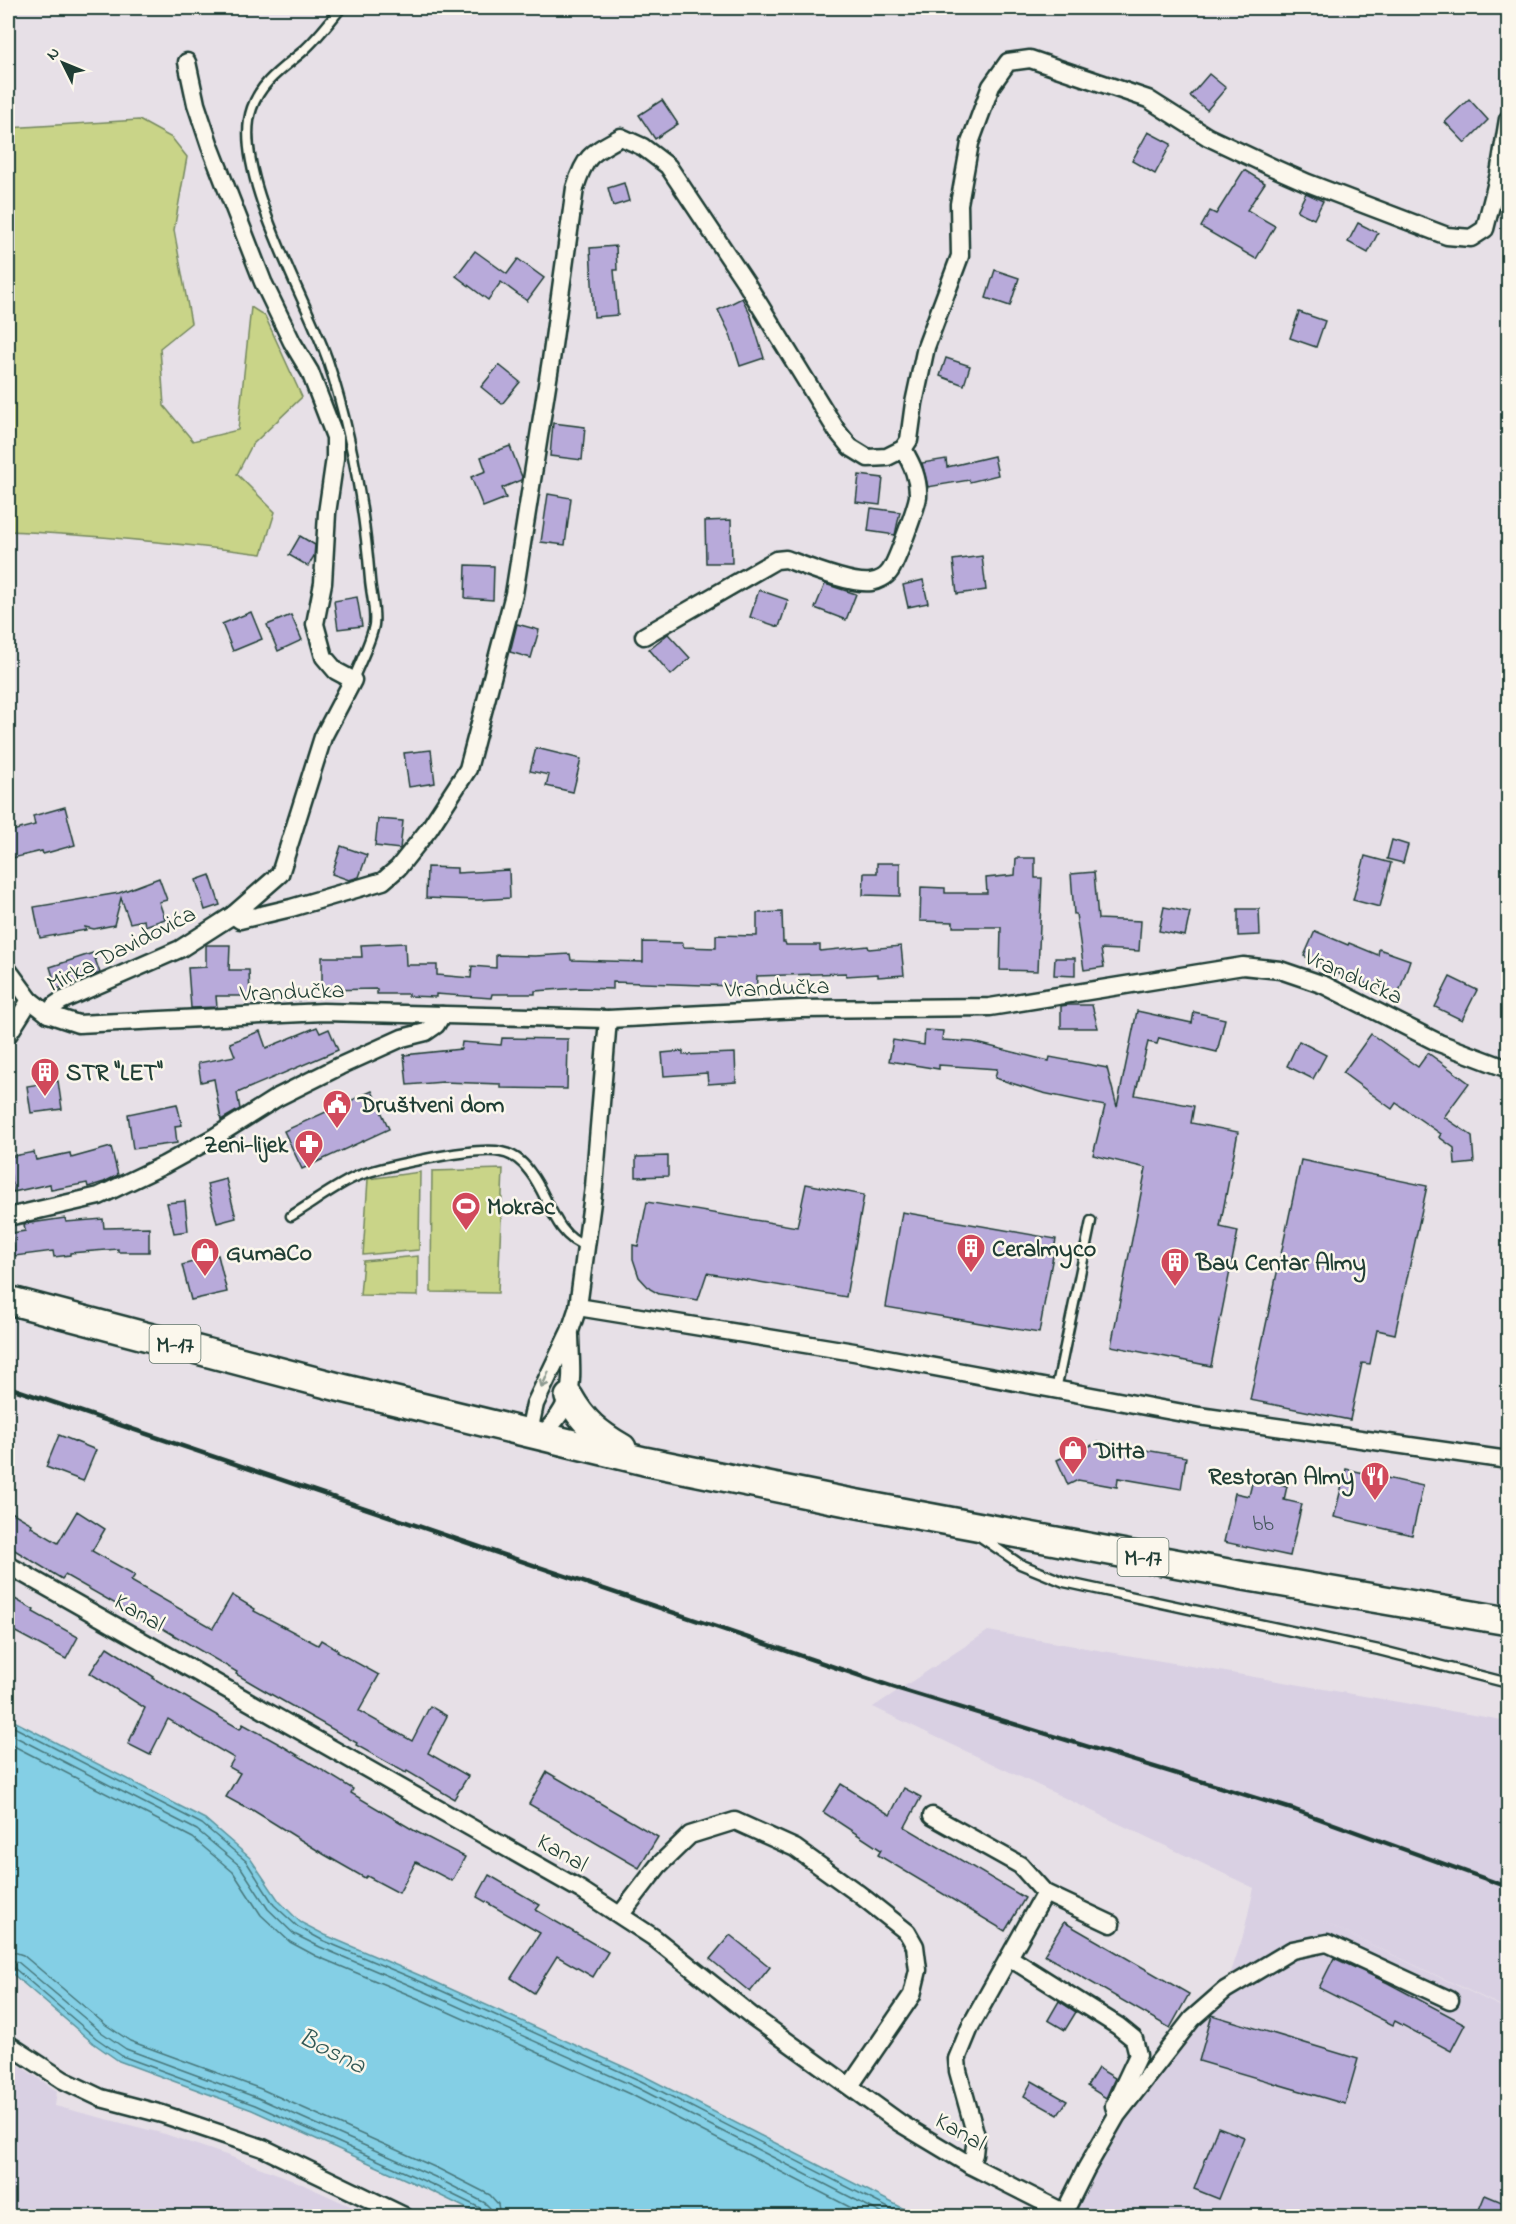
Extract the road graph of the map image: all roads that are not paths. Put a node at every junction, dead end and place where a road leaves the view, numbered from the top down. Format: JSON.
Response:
{"nodes":[{"id":1,"x":341,"y":8,"type":"edge"},
{"id":2,"x":187,"y":62,"type":"dead end"},
{"id":3,"x":1509,"y":119,"type":"edge"},
{"id":4,"x":903,"y":450,"type":"junction"},
{"id":5,"x":644,"y":636,"type":"dead end"},
{"id":6,"x":352,"y":680,"type":"junction"},
{"id":7,"x":233,"y":915,"type":"junction"},
{"id":8,"x":8,"y":970,"type":"edge"},
{"id":9,"x":30,"y":1000,"type":"junction"},
{"id":10,"x":48,"y":1014,"type":"junction"},
{"id":11,"x":442,"y":1015,"type":"junction"},
{"id":12,"x":608,"y":1019,"type":"junction"},
{"id":13,"x":8,"y":1035,"type":"edge"},
{"id":14,"x":1509,"y":1069,"type":"edge"},
{"id":15,"x":291,"y":1216,"type":"dead end"},
{"id":16,"x":8,"y":1217,"type":"edge"},
{"id":17,"x":1091,"y":1221,"type":"dead end"},
{"id":18,"x":586,"y":1246,"type":"junction"},
{"id":19,"x":8,"y":1300,"type":"edge"},
{"id":20,"x":578,"y":1307,"type":"junction"},
{"id":21,"x":570,"y":1331,"type":"junction"},
{"id":22,"x":1056,"y":1390,"type":"junction"},
{"id":23,"x":569,"y":1397,"type":"junction"},
{"id":24,"x":536,"y":1434,"type":"junction"},
{"id":25,"x":1509,"y":1460,"type":"edge"},
{"id":26,"x":644,"y":1461,"type":"junction"},
{"id":27,"x":958,"y":1522,"type":"junction"},
{"id":28,"x":8,"y":1565,"type":"edge"},
{"id":29,"x":1509,"y":1621,"type":"edge"},
{"id":30,"x":1509,"y":1683,"type":"edge"},
{"id":31,"x":932,"y":1816,"type":"dead end"},
{"id":32,"x":1044,"y":1893,"type":"junction"},
{"id":33,"x":621,"y":1914,"type":"junction"},
{"id":34,"x":1112,"y":1924,"type":"dead end"},
{"id":35,"x":1010,"y":1958,"type":"junction"},
{"id":36,"x":1450,"y":2000,"type":"dead end"},
{"id":37,"x":8,"y":2044,"type":"edge"},
{"id":38,"x":850,"y":2086,"type":"junction"},
{"id":39,"x":1117,"y":2115,"type":"junction"},
{"id":40,"x":970,"y":2165,"type":"junction"},
{"id":41,"x":1068,"y":2215,"type":"edge"},
{"id":42,"x":404,"y":2217,"type":"edge"}],
"edges":[{"from":1,"to":6,"type":"lane"},
{"from":2,"to":6,"type":"street"},
{"from":3,"to":4,"type":"street"},
{"from":4,"to":5,"type":"street"},
{"from":4,"to":7,"type":"street"},
{"from":6,"to":7,"type":"street","name":"Mirka Davidovića"},
{"from":7,"to":10,"type":"street","name":"Mirka Davidovića"},
{"from":8,"to":9,"type":"street","name":"Vrandučka"},
{"from":9,"to":10,"type":"street","name":"Vrandučka"},
{"from":9,"to":13,"type":"street"},
{"from":10,"to":11,"type":"street","name":"Vrandučka"},
{"from":11,"to":12,"type":"street","name":"Vrandučka"},
{"from":11,"to":16,"type":"street"},
{"from":12,"to":14,"type":"street","name":"Vrandučka"},
{"from":12,"to":18,"type":"street"},
{"from":15,"to":18,"type":"lane"},
{"from":17,"to":22,"type":"lane"},
{"from":18,"to":20,"type":"street"},
{"from":19,"to":24,"type":"main road","number":"M-17"},
{"from":20,"to":21,"type":"street"},
{"from":20,"to":22,"type":"street"},
{"from":21,"to":23,"type":"street"},
{"from":21,"to":24,"type":"street","one_way":true},
{"from":22,"to":25,"type":"street"},
{"from":23,"to":24,"type":"street"},
{"from":23,"to":26,"type":"main road"},
{"from":24,"to":26,"type":"main road","number":"M-17"},
{"from":26,"to":27,"type":"main road","number":"M-17"},
{"from":27,"to":29,"type":"main road","number":"M-17"},
{"from":27,"to":30,"type":"lane"},
{"from":28,"to":33,"type":"street","name":"Kanal"},
{"from":31,"to":32,"type":"street"},
{"from":32,"to":34,"type":"street"},
{"from":32,"to":35,"type":"street"},
{"from":33,"to":38,"type":"street","name":"Kanal"},
{"from":33,"to":38,"type":"street"},
{"from":35,"to":39,"type":"street"},
{"from":35,"to":40,"type":"street"},
{"from":36,"to":39,"type":"street"},
{"from":37,"to":42,"type":"street"},
{"from":38,"to":40,"type":"street","name":"Kanal"},
{"from":39,"to":41,"type":"street"},
{"from":40,"to":41,"type":"street","name":"Kanal"}]}
